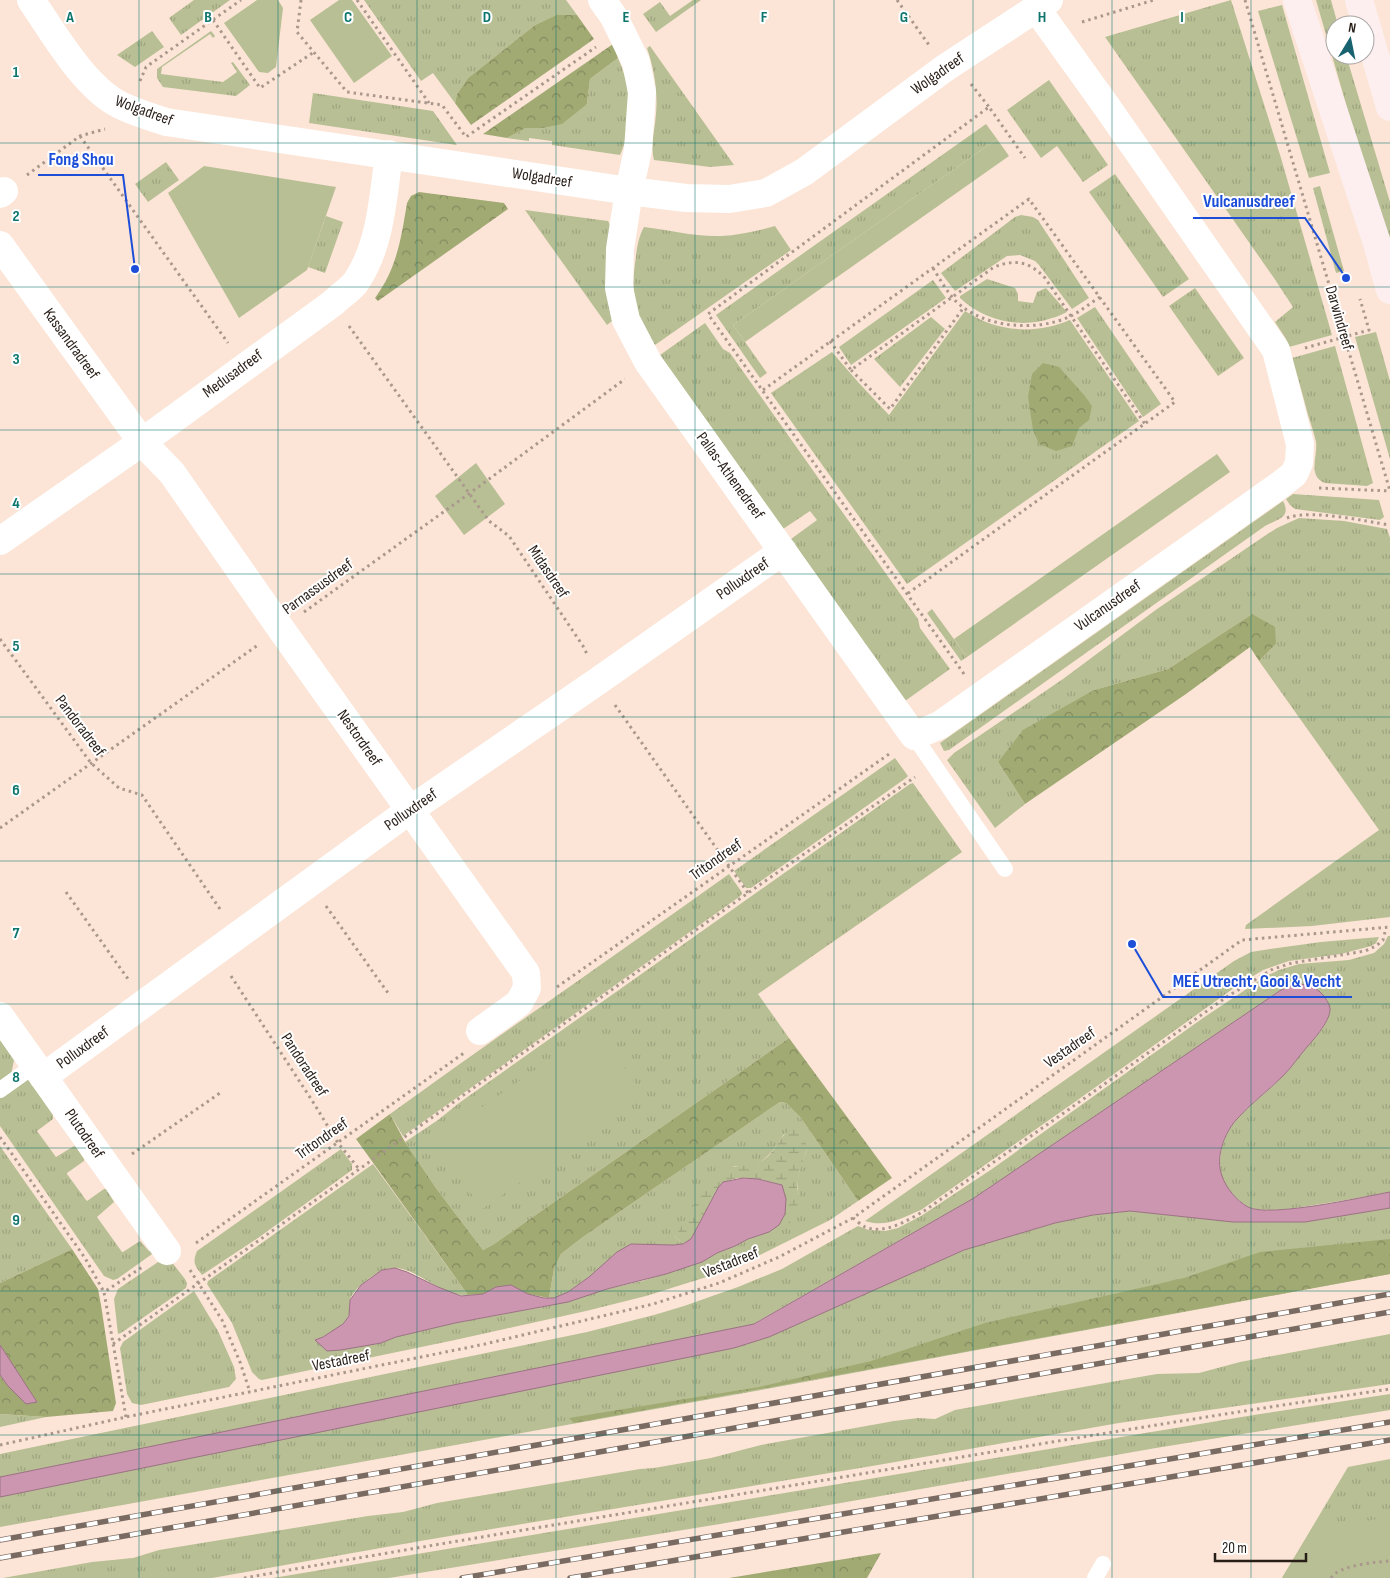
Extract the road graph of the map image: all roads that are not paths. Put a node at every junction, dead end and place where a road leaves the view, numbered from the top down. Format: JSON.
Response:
{"nodes":[{"id":1,"x":31,"y":0,"type":"edge"},
{"id":2,"x":602,"y":0,"type":"edge"},
{"id":3,"x":1297,"y":0,"type":"edge"},
{"id":4,"x":1359,"y":0,"type":"edge"},
{"id":5,"x":1042,"y":4,"type":"edge"},
{"id":6,"x":1390,"y":107,"type":"edge"},
{"id":7,"x":389,"y":154,"type":"junction"},
{"id":8,"x":629,"y":191,"type":"junction"},
{"id":9,"x":0,"y":245,"type":"edge"},
{"id":10,"x":1390,"y":290,"type":"edge"},
{"id":11,"x":142,"y":442,"type":"junction"},
{"id":12,"x":0,"y":541,"type":"edge"},
{"id":13,"x":783,"y":550,"type":"junction"},
{"id":14,"x":914,"y":736,"type":"junction"},
{"id":15,"x":410,"y":810,"type":"junction"},
{"id":16,"x":1005,"y":869,"type":"dead end"},
{"id":17,"x":0,"y":1016,"type":"edge"},
{"id":18,"x":480,"y":1031,"type":"road end"},
{"id":19,"x":39,"y":1071,"type":"junction"},
{"id":20,"x":0,"y":1090,"type":"edge"},
{"id":21,"x":172,"y":1252,"type":"road end"},
{"id":22,"x":1103,"y":1564,"type":"dead end"},
{"id":23,"x":1095,"y":1578,"type":"edge"}],
"edges":[{"from":1,"to":7,"type":"street","name":"Wolgadreef"},
{"from":2,"to":8,"type":"street","name":"Pallas-Athenedreef"},
{"from":3,"to":10,"type":"main road"},
{"from":4,"to":6,"type":"main road"},
{"from":5,"to":8,"type":"street","name":"Wolgadreef"},
{"from":5,"to":14,"type":"street","name":"Vulcanusdreef"},
{"from":7,"to":8,"type":"street","name":"Wolgadreef"},
{"from":7,"to":11,"type":"street","name":"Medusadreef"},
{"from":8,"to":13,"type":"street","name":"Pallas-Athenedreef"},
{"from":9,"to":11,"type":"street","name":"Kassandradreef"},
{"from":11,"to":12,"type":"street","name":"Medusadreef"},
{"from":11,"to":15,"type":"street","name":"Nestordreef"},
{"from":13,"to":14,"type":"street","name":"Pallas-Athenedreef"},
{"from":13,"to":15,"type":"street","name":"Polluxdreef"},
{"from":14,"to":16,"type":"lane"},
{"from":15,"to":18,"type":"street","name":"Nestordreef"},
{"from":15,"to":19,"type":"street","name":"Polluxdreef"},
{"from":17,"to":19,"type":"street","name":"Plutodreef"},
{"from":19,"to":20,"type":"lane"},
{"from":19,"to":21,"type":"street","name":"Plutodreef"},
{"from":22,"to":23,"type":"lane"}]}
